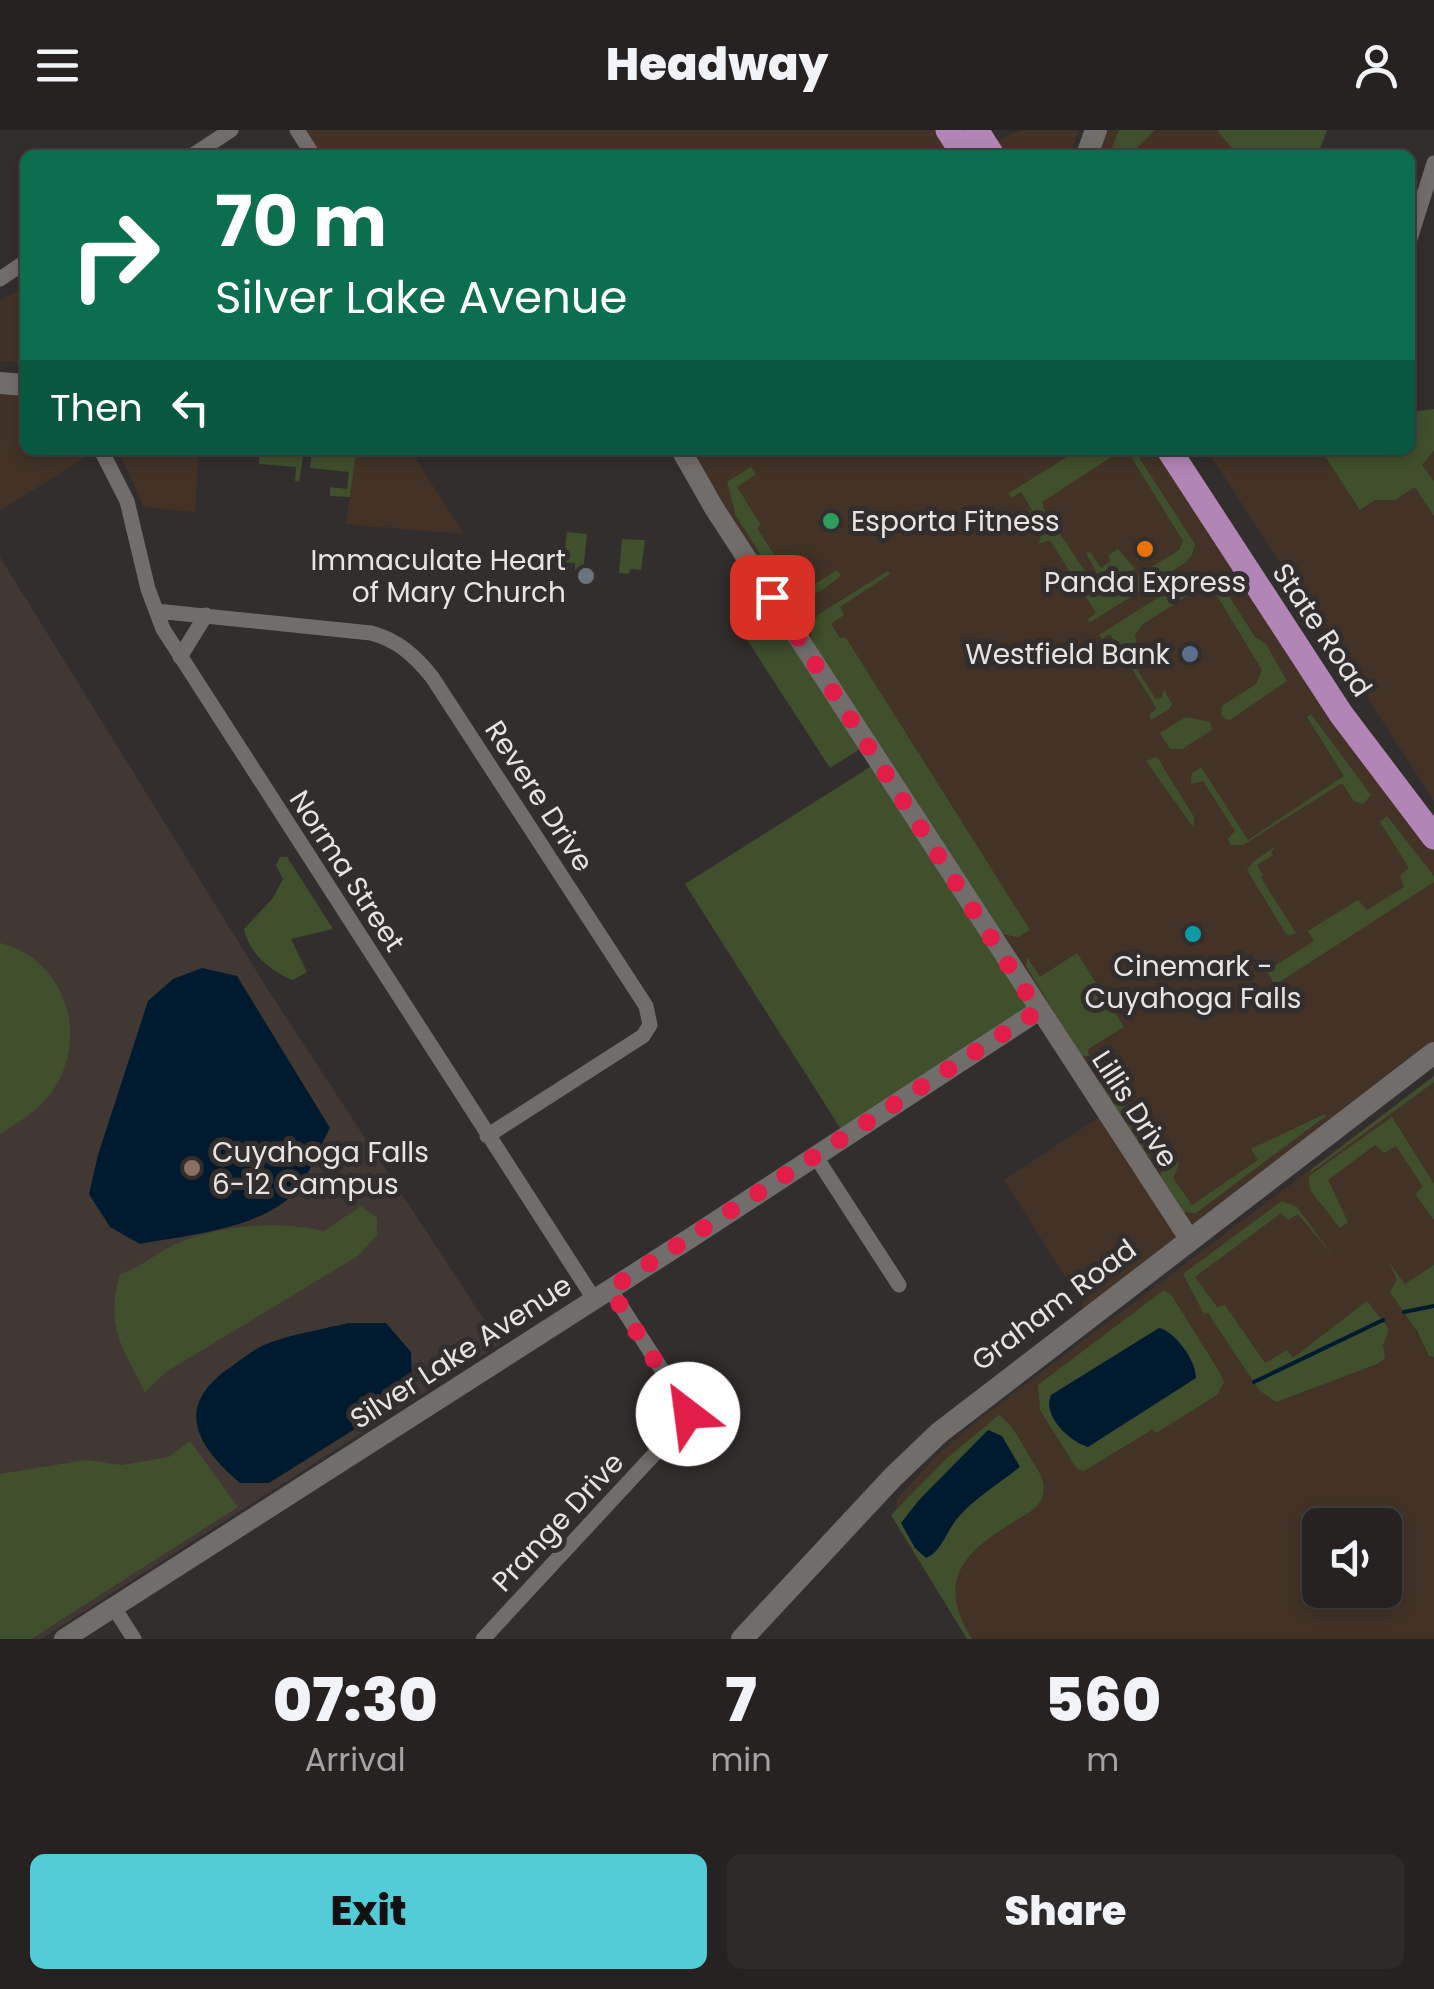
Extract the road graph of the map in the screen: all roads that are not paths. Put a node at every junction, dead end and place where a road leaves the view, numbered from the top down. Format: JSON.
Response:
{"nodes":[{"id":1,"x":231,"y":130,"type":"edge"},
{"id":2,"x":201,"y":150,"type":"edge"},
{"id":3,"x":1434,"y":164,"type":"edge"},
{"id":4,"x":1426,"y":214,"type":"edge"},
{"id":5,"x":104,"y":455,"type":"edge"},
{"id":6,"x":684,"y":455,"type":"edge"},
{"id":7,"x":1172,"y":455,"type":"edge"},
{"id":8,"x":156,"y":611,"type":"junction"},
{"id":9,"x":206,"y":615,"type":"junction"},
{"id":10,"x":180,"y":657,"type":"junction"},
{"id":11,"x":1434,"y":837,"type":"edge"},
{"id":12,"x":1038,"y":1011,"type":"junction"},
{"id":13,"x":1434,"y":1053,"type":"edge"},
{"id":14,"x":488,"y":1136,"type":"junction"},
{"id":15,"x":816,"y":1158,"type":"junction"},
{"id":16,"x":1190,"y":1240,"type":"junction"},
{"id":17,"x":899,"y":1285,"type":"dead end"},
{"id":18,"x":602,"y":1294,"type":"junction"},
{"id":19,"x":113,"y":1606,"type":"junction"},
{"id":20,"x":64,"y":1639,"type":"edge"},
{"id":21,"x":134,"y":1639,"type":"edge"},
{"id":22,"x":483,"y":1639,"type":"edge"},
{"id":23,"x":742,"y":1639,"type":"edge"}],
"edges":[{"from":1,"to":2,"type":"street"},
{"from":3,"to":4,"type":"street"},
{"from":5,"to":8,"type":"street","name":"Norma Street"},
{"from":6,"to":12,"type":"street","name":"Lillis Drive"},
{"from":7,"to":11,"type":"main road","name":"State Road"},
{"from":8,"to":9,"type":"street","name":"Revere Drive"},
{"from":8,"to":10,"type":"street","name":"Norma Street"},
{"from":9,"to":10,"type":"street"},
{"from":9,"to":14,"type":"street","name":"Revere Drive"},
{"from":10,"to":14,"type":"street","name":"Norma Street"},
{"from":12,"to":15,"type":"street","name":"Silver Lake Avenue"},
{"from":12,"to":16,"type":"street","name":"Lillis Drive"},
{"from":13,"to":16,"type":"main road","name":"Graham Road"},
{"from":14,"to":18,"type":"street","name":"Norma Street"},
{"from":15,"to":17,"type":"street"},
{"from":15,"to":18,"type":"street","name":"Silver Lake Avenue"},
{"from":16,"to":23,"type":"main road","name":"Graham Road"},
{"from":18,"to":19,"type":"street","name":"Silver Lake Avenue"},
{"from":18,"to":22,"type":"street","name":"Prange Drive"},
{"from":19,"to":20,"type":"street","name":"Silver Lake Avenue"},
{"from":19,"to":21,"type":"street"}]}
